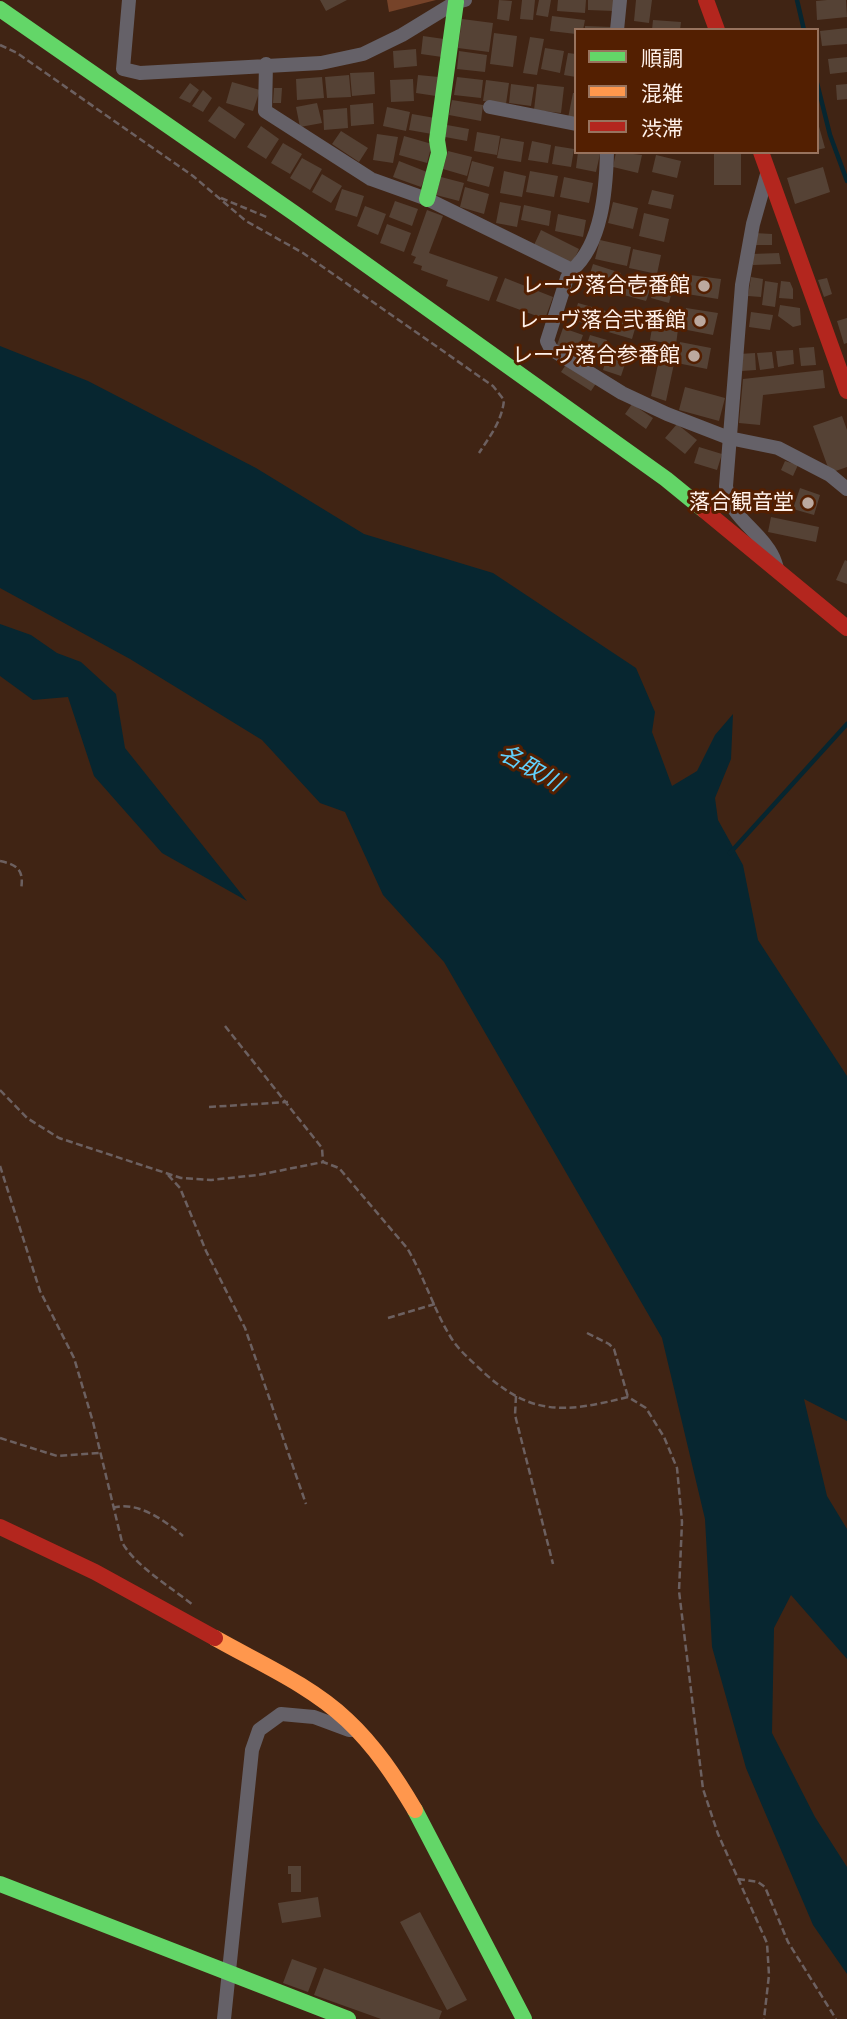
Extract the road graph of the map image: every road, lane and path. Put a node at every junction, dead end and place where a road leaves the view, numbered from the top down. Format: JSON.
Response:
{"nodes":[{"id":1,"x":129,"y":0,"type":"edge"},
{"id":2,"x":620,"y":0,"type":"edge"},
{"id":3,"x":706,"y":0,"type":"edge"},
{"id":4,"x":461,"y":1,"type":"edge"},
{"id":5,"x":0,"y":9,"type":"edge"},
{"id":6,"x":617,"y":28,"type":"edge"},
{"id":7,"x":716,"y":28,"type":"edge"},
{"id":8,"x":0,"y":45,"type":"edge"},
{"id":9,"x":266,"y":64,"type":"junction"},
{"id":10,"x":490,"y":107,"type":"dead end"},
{"id":11,"x":574,"y":124,"type":"edge"},
{"id":12,"x":607,"y":154,"type":"edge"},
{"id":13,"x":762,"y":154,"type":"edge"},
{"id":14,"x":768,"y":171,"type":"junction"},
{"id":15,"x":427,"y":199,"type":"junction"},
{"id":16,"x":572,"y":270,"type":"junction"},
{"id":17,"x":847,"y":391,"type":"edge"},
{"id":18,"x":729,"y":439,"type":"junction"},
{"id":19,"x":479,"y":453,"type":"dead end"},
{"id":20,"x":847,"y":489,"type":"edge"},
{"id":21,"x":778,"y":571,"type":"junction"},
{"id":22,"x":847,"y":628,"type":"edge"},
{"id":23,"x":0,"y":861,"type":"edge"},
{"id":24,"x":21,"y":890,"type":"dead end"},
{"id":25,"x":225,"y":1026,"type":"dead end"},
{"id":26,"x":0,"y":1090,"type":"edge"},
{"id":27,"x":288,"y":1102,"type":"junction"},
{"id":28,"x":209,"y":1107,"type":"dead end"},
{"id":29,"x":323,"y":1162,"type":"junction"},
{"id":30,"x":0,"y":1166,"type":"edge"},
{"id":31,"x":168,"y":1174,"type":"junction"},
{"id":32,"x":7,"y":1187,"type":"junction"},
{"id":33,"x":0,"y":1189,"type":"edge"},
{"id":34,"x":435,"y":1304,"type":"junction"},
{"id":35,"x":388,"y":1318,"type":"dead end"},
{"id":36,"x":587,"y":1333,"type":"dead end"},
{"id":37,"x":516,"y":1396,"type":"junction"},
{"id":38,"x":628,"y":1397,"type":"junction"},
{"id":39,"x":0,"y":1438,"type":"edge"},
{"id":40,"x":100,"y":1453,"type":"junction"},
{"id":41,"x":306,"y":1504,"type":"dead end"},
{"id":42,"x":113,"y":1508,"type":"junction"},
{"id":43,"x":0,"y":1527,"type":"edge"},
{"id":44,"x":183,"y":1536,"type":"dead end"},
{"id":45,"x":553,"y":1564,"type":"dead end"},
{"id":46,"x":197,"y":1607,"type":"dead end"},
{"id":47,"x":358,"y":1730,"type":"junction"},
{"id":48,"x":738,"y":1878,"type":"junction"},
{"id":49,"x":0,"y":1884,"type":"edge"},
{"id":50,"x":229,"y":1975,"type":"junction"},
{"id":51,"x":224,"y":2019,"type":"edge"},
{"id":52,"x":348,"y":2019,"type":"edge"},
{"id":53,"x":524,"y":2019,"type":"edge"},
{"id":54,"x":764,"y":2019,"type":"edge"},
{"id":55,"x":836,"y":2019,"type":"edge"}],
"edges":[{"from":1,"to":9,"type":"street"},
{"from":2,"to":6,"type":"street"},
{"from":3,"to":7,"type":"street"},
{"from":4,"to":9,"type":"street"},
{"from":4,"to":15,"type":"street"},
{"from":5,"to":21,"type":"street"},
{"from":8,"to":19,"type":"path"},
{"from":9,"to":15,"type":"street"},
{"from":10,"to":11,"type":"street"},
{"from":12,"to":16,"type":"street"},
{"from":13,"to":14,"type":"street"},
{"from":14,"to":17,"type":"street"},
{"from":14,"to":18,"type":"street"},
{"from":15,"to":16,"type":"street"},
{"from":16,"to":18,"type":"street"},
{"from":18,"to":20,"type":"street"},
{"from":18,"to":21,"type":"street"},
{"from":21,"to":22,"type":"street"},
{"from":23,"to":24,"type":"path"},
{"from":25,"to":27,"type":"path"},
{"from":26,"to":31,"type":"path"},
{"from":27,"to":28,"type":"path"},
{"from":27,"to":29,"type":"path"},
{"from":29,"to":31,"type":"path"},
{"from":29,"to":34,"type":"path"},
{"from":30,"to":32,"type":"path"},
{"from":31,"to":41,"type":"path"},
{"from":32,"to":33,"type":"path"},
{"from":32,"to":40,"type":"path"},
{"from":34,"to":35,"type":"path"},
{"from":34,"to":37,"type":"path"},
{"from":36,"to":38,"type":"path"},
{"from":37,"to":38,"type":"path"},
{"from":37,"to":45,"type":"path"},
{"from":38,"to":48,"type":"path"},
{"from":39,"to":40,"type":"path"},
{"from":40,"to":42,"type":"path"},
{"from":42,"to":44,"type":"path"},
{"from":42,"to":46,"type":"path"},
{"from":43,"to":47,"type":"street"},
{"from":47,"to":50,"type":"street"},
{"from":47,"to":53,"type":"street"},
{"from":48,"to":54,"type":"path"},
{"from":48,"to":55,"type":"path"},
{"from":49,"to":50,"type":"street"},
{"from":50,"to":51,"type":"street"},
{"from":50,"to":52,"type":"street"}]}
